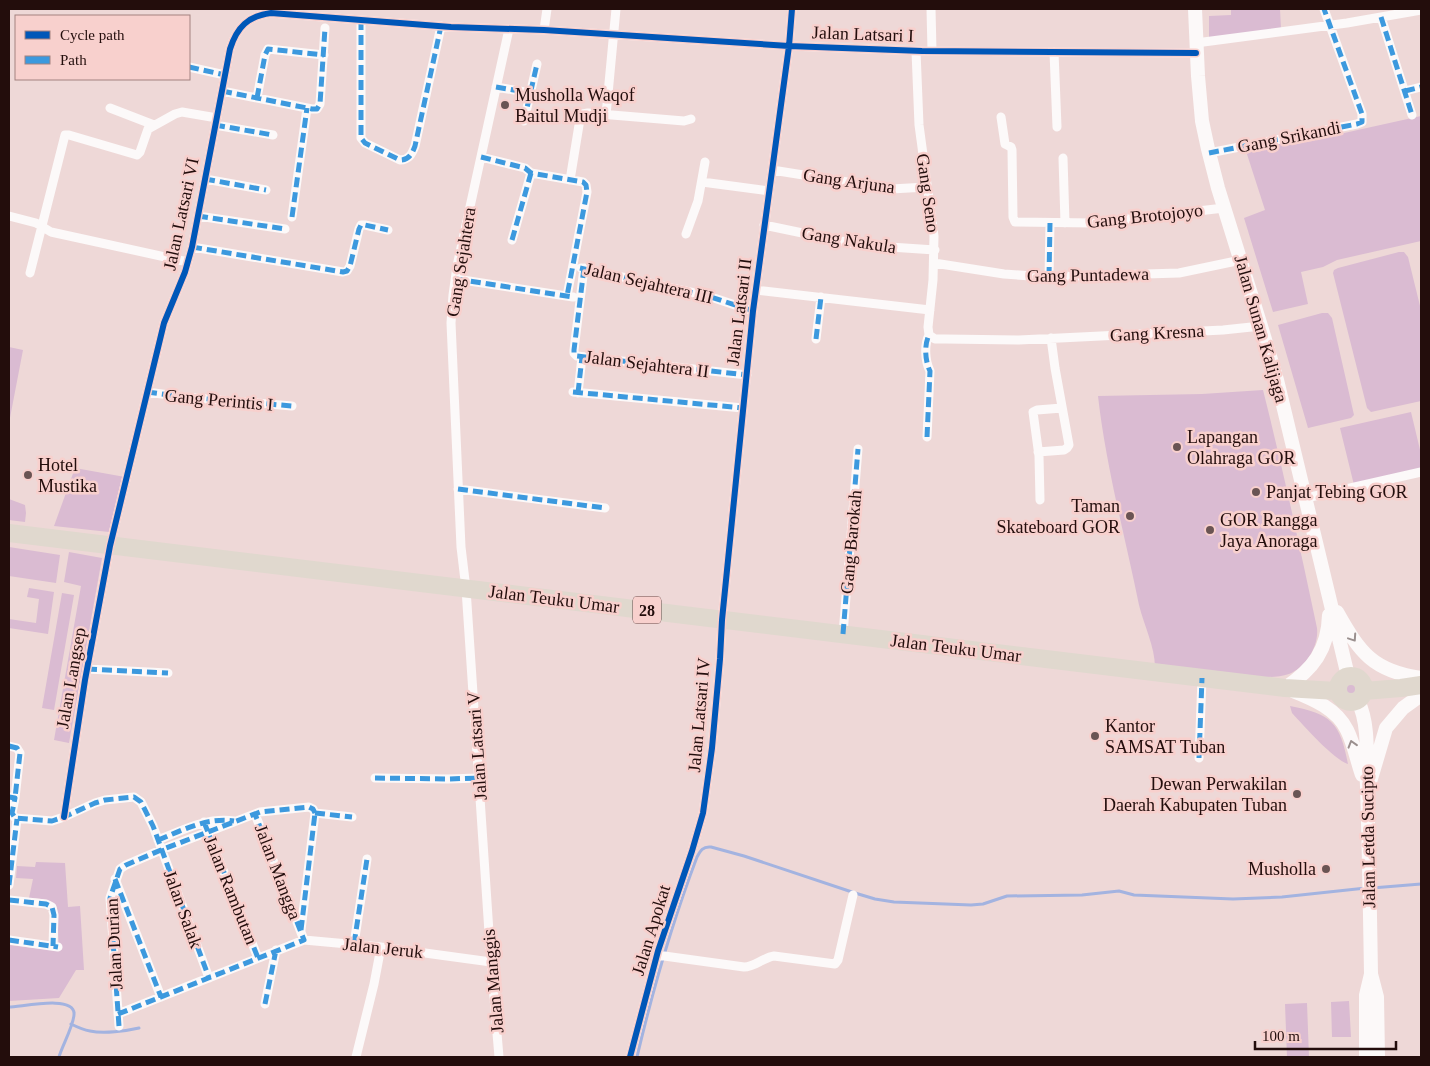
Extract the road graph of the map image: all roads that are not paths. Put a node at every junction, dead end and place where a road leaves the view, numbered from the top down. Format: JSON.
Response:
{"nodes":[{"id":1,"x":547,"y":9,"type":"edge"},
{"id":2,"x":616,"y":9,"type":"edge"},
{"id":3,"x":792,"y":9,"type":"edge"},
{"id":4,"x":931,"y":9,"type":"edge"},
{"id":5,"x":1195,"y":9,"type":"edge"},
{"id":6,"x":1324,"y":9,"type":"edge"},
{"id":7,"x":1421,"y":10,"type":"edge"},
{"id":8,"x":320,"y":13,"type":"edge"},
{"id":9,"x":1384,"y":14,"type":"edge"},
{"id":10,"x":361,"y":20,"type":"junction"},
{"id":11,"x":1330,"y":25,"type":"junction"},
{"id":12,"x":441,"y":26,"type":"junction"},
{"id":13,"x":325,"y":28,"type":"dead end"},
{"id":14,"x":509,"y":29,"type":"junction"},
{"id":15,"x":544,"y":30,"type":"junction"},
{"id":16,"x":614,"y":34,"type":"junction"},
{"id":17,"x":790,"y":46,"type":"junction"},
{"id":18,"x":1196,"y":48,"type":"junction"},
{"id":19,"x":916,"y":51,"type":"junction"},
{"id":20,"x":932,"y":51,"type":"junction"},
{"id":21,"x":1054,"y":52,"type":"junction"},
{"id":22,"x":324,"y":54,"type":"junction"},
{"id":23,"x":537,"y":64,"type":"dead end"},
{"id":24,"x":190,"y":67,"type":"edge"},
{"id":25,"x":224,"y":76,"type":"junction"},
{"id":26,"x":1421,"y":86,"type":"edge"},
{"id":27,"x":496,"y":87,"type":"junction"},
{"id":28,"x":222,"y":91,"type":"junction"},
{"id":29,"x":1405,"y":91,"type":"junction"},
{"id":30,"x":531,"y":93,"type":"junction"},
{"id":31,"x":257,"y":98,"type":"junction"},
{"id":32,"x":110,"y":108,"type":"dead end"},
{"id":33,"x":307,"y":108,"type":"junction"},
{"id":34,"x":606,"y":114,"type":"junction"},
{"id":35,"x":1412,"y":115,"type":"dead end"},
{"id":36,"x":1002,"y":117,"type":"dead end"},
{"id":37,"x":691,"y":119,"type":"dead end"},
{"id":38,"x":216,"y":121,"type":"junction"},
{"id":39,"x":524,"y":121,"type":"dead end"},
{"id":40,"x":154,"y":125,"type":"junction"},
{"id":41,"x":1057,"y":127,"type":"dead end"},
{"id":42,"x":273,"y":135,"type":"dead end"},
{"id":43,"x":1209,"y":153,"type":"junction"},
{"id":44,"x":481,"y":157,"type":"junction"},
{"id":45,"x":1063,"y":158,"type":"dead end"},
{"id":46,"x":705,"y":162,"type":"dead end"},
{"id":47,"x":772,"y":170,"type":"junction"},
{"id":48,"x":530,"y":173,"type":"junction"},
{"id":49,"x":205,"y":179,"type":"junction"},
{"id":50,"x":570,"y":180,"type":"junction"},
{"id":51,"x":702,"y":182,"type":"junction"},
{"id":52,"x":927,"y":186,"type":"junction"},
{"id":53,"x":266,"y":190,"type":"dead end"},
{"id":54,"x":769,"y":190,"type":"junction"},
{"id":55,"x":1224,"y":208,"type":"junction"},
{"id":56,"x":9,"y":216,"type":"edge"},
{"id":57,"x":198,"y":216,"type":"junction"},
{"id":58,"x":292,"y":217,"type":"dead end"},
{"id":59,"x":1050,"y":223,"type":"junction"},
{"id":60,"x":1065,"y":223,"type":"junction"},
{"id":61,"x":764,"y":225,"type":"junction"},
{"id":62,"x":42,"y":227,"type":"junction"},
{"id":63,"x":285,"y":229,"type":"dead end"},
{"id":64,"x":388,"y":230,"type":"dead end"},
{"id":65,"x":686,"y":234,"type":"dead end"},
{"id":66,"x":512,"y":240,"type":"dead end"},
{"id":67,"x":192,"y":247,"type":"junction"},
{"id":68,"x":935,"y":250,"type":"junction"},
{"id":69,"x":1241,"y":260,"type":"junction"},
{"id":70,"x":188,"y":262,"type":"junction"},
{"id":71,"x":934,"y":263,"type":"junction"},
{"id":72,"x":573,"y":266,"type":"junction"},
{"id":73,"x":584,"y":268,"type":"junction"},
{"id":74,"x":30,"y":273,"type":"dead end"},
{"id":75,"x":1049,"y":277,"type":"junction"},
{"id":76,"x":456,"y":279,"type":"junction"},
{"id":77,"x":756,"y":290,"type":"junction"},
{"id":78,"x":567,"y":296,"type":"junction"},
{"id":79,"x":821,"y":298,"type":"junction"},
{"id":80,"x":580,"y":299,"type":"junction"},
{"id":81,"x":930,"y":310,"type":"junction"},
{"id":82,"x":753,"y":311,"type":"junction"},
{"id":83,"x":1262,"y":326,"type":"junction"},
{"id":84,"x":930,"y":335,"type":"junction"},
{"id":85,"x":816,"y":338,"type":"dead end"},
{"id":86,"x":1051,"y":338,"type":"junction"},
{"id":87,"x":582,"y":357,"type":"junction"},
{"id":88,"x":747,"y":375,"type":"junction"},
{"id":89,"x":147,"y":392,"type":"junction"},
{"id":90,"x":292,"y":406,"type":"dead end"},
{"id":91,"x":743,"y":408,"type":"junction"},
{"id":92,"x":1062,"y":408,"type":"junction"},
{"id":93,"x":927,"y":437,"type":"dead end"},
{"id":94,"x":858,"y":449,"type":"dead end"},
{"id":95,"x":1038,"y":452,"type":"junction"},
{"id":96,"x":1421,"y":472,"type":"edge"},
{"id":97,"x":458,"y":489,"type":"junction"},
{"id":98,"x":1306,"y":498,"type":"junction"},
{"id":99,"x":1040,"y":500,"type":"dead end"},
{"id":100,"x":605,"y":508,"type":"dead end"},
{"id":101,"x":9,"y":533,"type":"edge"},
{"id":102,"x":110,"y":546,"type":"junction"},
{"id":103,"x":466,"y":588,"type":"junction"},
{"id":104,"x":1328,"y":596,"type":"junction"},
{"id":105,"x":722,"y":620,"type":"junction"},
{"id":106,"x":843,"y":634,"type":"junction"},
{"id":107,"x":87,"y":669,"type":"junction"},
{"id":108,"x":168,"y":673,"type":"dead end"},
{"id":109,"x":1348,"y":676,"type":"junction"},
{"id":110,"x":1202,"y":678,"type":"junction"},
{"id":111,"x":1421,"y":678,"type":"edge"},
{"id":112,"x":1421,"y":685,"type":"edge"},
{"id":113,"x":1285,"y":688,"type":"junction"},
{"id":114,"x":1337,"y":691,"type":"junction"},
{"id":115,"x":1421,"y":695,"type":"edge"},
{"id":116,"x":1361,"y":696,"type":"junction"},
{"id":117,"x":9,"y":746,"type":"edge"},
{"id":118,"x":1199,"y":758,"type":"dead end"},
{"id":119,"x":375,"y":778,"type":"dead end"},
{"id":120,"x":479,"y":778,"type":"junction"},
{"id":121,"x":1367,"y":790,"type":"junction"},
{"id":122,"x":12,"y":797,"type":"edge"},
{"id":123,"x":315,"y":813,"type":"junction"},
{"id":124,"x":256,"y":814,"type":"junction"},
{"id":125,"x":703,"y":814,"type":"joint"},
{"id":126,"x":352,"y":816,"type":"dead end"},
{"id":127,"x":64,"y":817,"type":"junction"},
{"id":128,"x":17,"y":819,"type":"junction"},
{"id":129,"x":236,"y":821,"type":"junction"},
{"id":130,"x":204,"y":822,"type":"junction"},
{"id":131,"x":208,"y":832,"type":"junction"},
{"id":132,"x":158,"y":840,"type":"junction"},
{"id":133,"x":162,"y":850,"type":"junction"},
{"id":134,"x":367,"y":859,"type":"dead end"},
{"id":135,"x":10,"y":866,"type":"edge"},
{"id":136,"x":115,"y":879,"type":"junction"},
{"id":137,"x":9,"y":885,"type":"edge"},
{"id":138,"x":853,"y":895,"type":"dead end"},
{"id":139,"x":9,"y":900,"type":"edge"},
{"id":140,"x":487,"y":904,"type":"joint"},
{"id":141,"x":302,"y":935,"type":"junction"},
{"id":142,"x":9,"y":940,"type":"edge"},
{"id":143,"x":354,"y":944,"type":"junction"},
{"id":144,"x":381,"y":947,"type":"junction"},
{"id":145,"x":276,"y":950,"type":"junction"},
{"id":146,"x":662,"y":956,"type":"junction"},
{"id":147,"x":258,"y":958,"type":"junction"},
{"id":148,"x":491,"y":962,"type":"junction"},
{"id":149,"x":1371,"y":974,"type":"junction"},
{"id":150,"x":209,"y":978,"type":"junction"},
{"id":151,"x":161,"y":997,"type":"junction"},
{"id":152,"x":265,"y":1004,"type":"dead end"},
{"id":153,"x":118,"y":1014,"type":"junction"},
{"id":154,"x":119,"y":1026,"type":"dead end"},
{"id":155,"x":356,"y":1057,"type":"edge"},
{"id":156,"x":499,"y":1057,"type":"edge"},
{"id":157,"x":630,"y":1057,"type":"edge"},
{"id":158,"x":1366,"y":1057,"type":"edge"},
{"id":159,"x":1378,"y":1057,"type":"edge"}],
"edges":[{"from":1,"to":15,"type":"street"},
{"from":2,"to":16,"type":"street"},
{"from":3,"to":17,"type":"street","name":"Jalan Latsari II"},
{"from":4,"to":20,"type":"street"},
{"from":5,"to":18,"type":"main road","name":"Jalan Sunan Kalijaga"},
{"from":6,"to":11,"type":"street"},
{"from":7,"to":9,"type":"street","name":"Jalan Latsari I"},
{"from":8,"to":10,"type":"street","name":"Jalan Latsari I"},
{"from":8,"to":25,"type":"street","name":"Jalan Latsari VI"},
{"from":9,"to":11,"type":"street","name":"Jalan Latsari I"},
{"from":9,"to":29,"type":"street"},
{"from":10,"to":12,"type":"street","name":"Jalan Latsari I"},
{"from":10,"to":12,"type":"street"},
{"from":11,"to":18,"type":"street","name":"Jalan Latsari I"},
{"from":11,"to":43,"type":"street","name":"Gang Srikandi"},
{"from":12,"to":14,"type":"street","name":"Jalan Latsari I"},
{"from":13,"to":22,"type":"street"},
{"from":14,"to":15,"type":"street","name":"Jalan Latsari I"},
{"from":14,"to":27,"type":"street","name":"Gang Sejahtera"},
{"from":15,"to":16,"type":"street","name":"Jalan Latsari I"},
{"from":16,"to":17,"type":"street","name":"Jalan Latsari I"},
{"from":16,"to":34,"type":"street"},
{"from":17,"to":19,"type":"street","name":"Jalan Latsari I"},
{"from":17,"to":47,"type":"street","name":"Jalan Latsari II"},
{"from":18,"to":21,"type":"street","name":"Jalan Latsari I"},
{"from":18,"to":43,"type":"main road","name":"Jalan Sunan Kalijaga"},
{"from":19,"to":20,"type":"street","name":"Jalan Latsari I"},
{"from":19,"to":52,"type":"street","name":"Gang Seno"},
{"from":20,"to":21,"type":"street","name":"Jalan Latsari I"},
{"from":21,"to":41,"type":"street"},
{"from":22,"to":31,"type":"street"},
{"from":22,"to":33,"type":"street"},
{"from":23,"to":30,"type":"street"},
{"from":24,"to":25,"type":"street"},
{"from":25,"to":28,"type":"street","name":"Jalan Latsari VI"},
{"from":26,"to":29,"type":"street"},
{"from":27,"to":30,"type":"street"},
{"from":27,"to":44,"type":"street","name":"Gang Sejahtera"},
{"from":28,"to":31,"type":"street"},
{"from":28,"to":38,"type":"street","name":"Jalan Latsari VI"},
{"from":29,"to":35,"type":"street"},
{"from":30,"to":39,"type":"street"},
{"from":31,"to":33,"type":"street"},
{"from":32,"to":40,"type":"street"},
{"from":33,"to":58,"type":"street"},
{"from":34,"to":37,"type":"street"},
{"from":34,"to":50,"type":"street"},
{"from":36,"to":59,"type":"street","name":"Gang Brotojoyo"},
{"from":38,"to":40,"type":"street"},
{"from":38,"to":42,"type":"street"},
{"from":38,"to":49,"type":"street","name":"Jalan Latsari VI"},
{"from":40,"to":62,"type":"street"},
{"from":43,"to":55,"type":"main road","name":"Jalan Sunan Kalijaga"},
{"from":44,"to":48,"type":"street"},
{"from":44,"to":76,"type":"street","name":"Gang Sejahtera"},
{"from":45,"to":60,"type":"street","name":"Gang Brotojoyo"},
{"from":46,"to":51,"type":"street"},
{"from":47,"to":52,"type":"street","name":"Gang Arjuna"},
{"from":47,"to":54,"type":"street","name":"Jalan Latsari II"},
{"from":48,"to":50,"type":"street"},
{"from":48,"to":66,"type":"street"},
{"from":49,"to":53,"type":"street"},
{"from":49,"to":57,"type":"street","name":"Jalan Latsari VI"},
{"from":50,"to":72,"type":"street"},
{"from":51,"to":54,"type":"street"},
{"from":51,"to":65,"type":"street"},
{"from":52,"to":68,"type":"street","name":"Gang Seno"},
{"from":54,"to":61,"type":"street","name":"Jalan Latsari II"},
{"from":55,"to":60,"type":"street","name":"Gang Brotojoyo"},
{"from":55,"to":69,"type":"main road","name":"Jalan Sunan Kalijaga"},
{"from":56,"to":62,"type":"street"},
{"from":57,"to":63,"type":"street"},
{"from":57,"to":67,"type":"street","name":"Jalan Latsari VI"},
{"from":59,"to":60,"type":"street","name":"Gang Brotojoyo"},
{"from":59,"to":75,"type":"street"},
{"from":61,"to":68,"type":"street","name":"Gang Nakula"},
{"from":61,"to":77,"type":"street","name":"Jalan Latsari II"},
{"from":62,"to":70,"type":"street"},
{"from":62,"to":74,"type":"street"},
{"from":64,"to":67,"type":"street"},
{"from":67,"to":70,"type":"street","name":"Jalan Latsari VI"},
{"from":68,"to":71,"type":"street","name":"Gang Seno"},
{"from":69,"to":75,"type":"street","name":"Gang Puntadewa"},
{"from":69,"to":83,"type":"main road","name":"Jalan Sunan Kalijaga"},
{"from":70,"to":89,"type":"street","name":"Jalan Latsari VI"},
{"from":71,"to":75,"type":"street","name":"Gang Puntadewa"},
{"from":71,"to":81,"type":"street","name":"Gang Seno"},
{"from":72,"to":73,"type":"street","name":"Jalan Sejahtera III"},
{"from":72,"to":78,"type":"street"},
{"from":73,"to":80,"type":"street","name":"Jalan Sejahtera II"},
{"from":73,"to":82,"type":"street","name":"Jalan Sejahtera III"},
{"from":76,"to":78,"type":"street"},
{"from":76,"to":97,"type":"street","name":"Gang Sejahtera"},
{"from":77,"to":79,"type":"street"},
{"from":77,"to":82,"type":"street","name":"Jalan Latsari II"},
{"from":78,"to":80,"type":"street"},
{"from":79,"to":81,"type":"street"},
{"from":79,"to":85,"type":"street"},
{"from":80,"to":87,"type":"street","name":"Jalan Sejahtera II"},
{"from":81,"to":84,"type":"street","name":"Gang Seno"},
{"from":82,"to":88,"type":"street","name":"Jalan Latsari II"},
{"from":83,"to":86,"type":"street","name":"Gang Kresna"},
{"from":83,"to":98,"type":"main road","name":"Jalan Sunan Kalijaga"},
{"from":84,"to":86,"type":"street","name":"Gang Kresna"},
{"from":84,"to":93,"type":"street","name":"Gang Seno"},
{"from":86,"to":92,"type":"street"},
{"from":87,"to":88,"type":"street","name":"Jalan Sejahtera II"},
{"from":87,"to":91,"type":"street"},
{"from":88,"to":91,"type":"street","name":"Jalan Latsari II"},
{"from":89,"to":90,"type":"street","name":"Gang Perintis I"},
{"from":89,"to":102,"type":"street","name":"Jalan Latsari VI"},
{"from":91,"to":105,"type":"street","name":"Jalan Latsari II"},
{"from":92,"to":95,"type":"street"},
{"from":92,"to":95,"type":"street"},
{"from":94,"to":106,"type":"street","name":"Gang Barokah"},
{"from":95,"to":99,"type":"street"},
{"from":96,"to":98,"type":"street"},
{"from":97,"to":100,"type":"street"},
{"from":97,"to":103,"type":"street","name":"Gang Sejahtera"},
{"from":98,"to":104,"type":"main road","name":"Jalan Sunan Kalijaga"},
{"from":101,"to":102,"type":"highway","name":"Jalan Teuku Umar","number":"28"},
{"from":102,"to":103,"type":"highway","name":"Jalan Teuku Umar","number":"28"},
{"from":102,"to":107,"type":"street","name":"Jalan Langsep"},
{"from":103,"to":105,"type":"highway","name":"Jalan Teuku Umar","number":"28"},
{"from":103,"to":120,"type":"street","name":"Jalan Latsari V"},
{"from":104,"to":109,"type":"main road","name":"Jalan Sunan Kalijaga"},
{"from":104,"to":111,"type":"main road","one_way":true},
{"from":104,"to":113,"type":"main road"},
{"from":105,"to":106,"type":"highway","name":"Jalan Teuku Umar","number":"28"},
{"from":105,"to":125,"type":"street","name":"Jalan Latsari IV"},
{"from":106,"to":110,"type":"highway","name":"Jalan Teuku Umar","number":"28"},
{"from":107,"to":108,"type":"street"},
{"from":107,"to":127,"type":"street","name":"Jalan Langsep"},
{"from":109,"to":114,"type":"highway"},
{"from":109,"to":116,"type":"highway"},
{"from":110,"to":113,"type":"highway","name":"Jalan Teuku Umar","number":"28"},
{"from":110,"to":118,"type":"street"},
{"from":112,"to":116,"type":"highway","number":"28"},
{"from":113,"to":114,"type":"highway","name":"Jalan Teuku Umar","number":"28"},
{"from":121,"to":113,"type":"main road","one_way":true},
{"from":114,"to":116,"type":"highway","number":"28"},
{"from":115,"to":121,"type":"main road"},
{"from":116,"to":121,"type":"main road","name":"Jalan Letda Sucipto"},
{"from":117,"to":122,"type":"street"},
{"from":119,"to":120,"type":"street"},
{"from":120,"to":140,"type":"street","name":"Jalan Latsari V"},
{"from":121,"to":149,"type":"main road","name":"Jalan Letda Sucipto"},
{"from":122,"to":128,"type":"street"},
{"from":123,"to":124,"type":"street","name":"Jalan Durian"},
{"from":123,"to":126,"type":"street","name":"Jalan Durian"},
{"from":123,"to":141,"type":"street","name":"Jalan Mangga"},
{"from":124,"to":129,"type":"street","name":"Jalan Durian"},
{"from":124,"to":141,"type":"street","name":"Jalan Mangga"},
{"from":125,"to":146,"type":"street","name":"Jalan Apokat"},
{"from":127,"to":128,"type":"street"},
{"from":127,"to":132,"type":"street"},
{"from":128,"to":135,"type":"street"},
{"from":129,"to":130,"type":"street","name":"Jalan Durian"},
{"from":129,"to":131,"type":"street","name":"Jalan Durian"},
{"from":130,"to":131,"type":"street","name":"Jalan Rambutan"},
{"from":130,"to":132,"type":"street","name":"Jalan Durian"},
{"from":131,"to":133,"type":"street","name":"Jalan Durian"},
{"from":131,"to":147,"type":"street","name":"Jalan Rambutan"},
{"from":132,"to":133,"type":"street","name":"Jalan Salak"},
{"from":133,"to":136,"type":"street","name":"Jalan Durian"},
{"from":133,"to":150,"type":"street","name":"Jalan Salak"},
{"from":134,"to":143,"type":"street"},
{"from":135,"to":137,"type":"street"},
{"from":136,"to":151,"type":"street"},
{"from":136,"to":153,"type":"street","name":"Jalan Durian"},
{"from":138,"to":146,"type":"street"},
{"from":139,"to":142,"type":"street"},
{"from":140,"to":148,"type":"street","name":"Jalan Manggis"},
{"from":141,"to":143,"type":"street","name":"Jalan Jeruk"},
{"from":141,"to":145,"type":"street","name":"Jalan Jeruk"},
{"from":143,"to":144,"type":"street","name":"Jalan Jeruk"},
{"from":144,"to":148,"type":"street","name":"Jalan Jeruk"},
{"from":144,"to":155,"type":"street"},
{"from":145,"to":147,"type":"street","name":"Jalan Jeruk"},
{"from":145,"to":152,"type":"street"},
{"from":146,"to":157,"type":"street","name":"Jalan Apokat"},
{"from":147,"to":150,"type":"street","name":"Jalan Jeruk"},
{"from":148,"to":156,"type":"street","name":"Jalan Manggis"},
{"from":149,"to":158,"type":"main road","name":"Jalan Letda Sucipto"},
{"from":149,"to":159,"type":"main road","name":"Jalan Letda Sucipto"},
{"from":150,"to":151,"type":"street","name":"Jalan Jeruk"},
{"from":151,"to":153,"type":"street","name":"Jalan Jeruk"},
{"from":153,"to":154,"type":"street","name":"Jalan Durian"}]}
